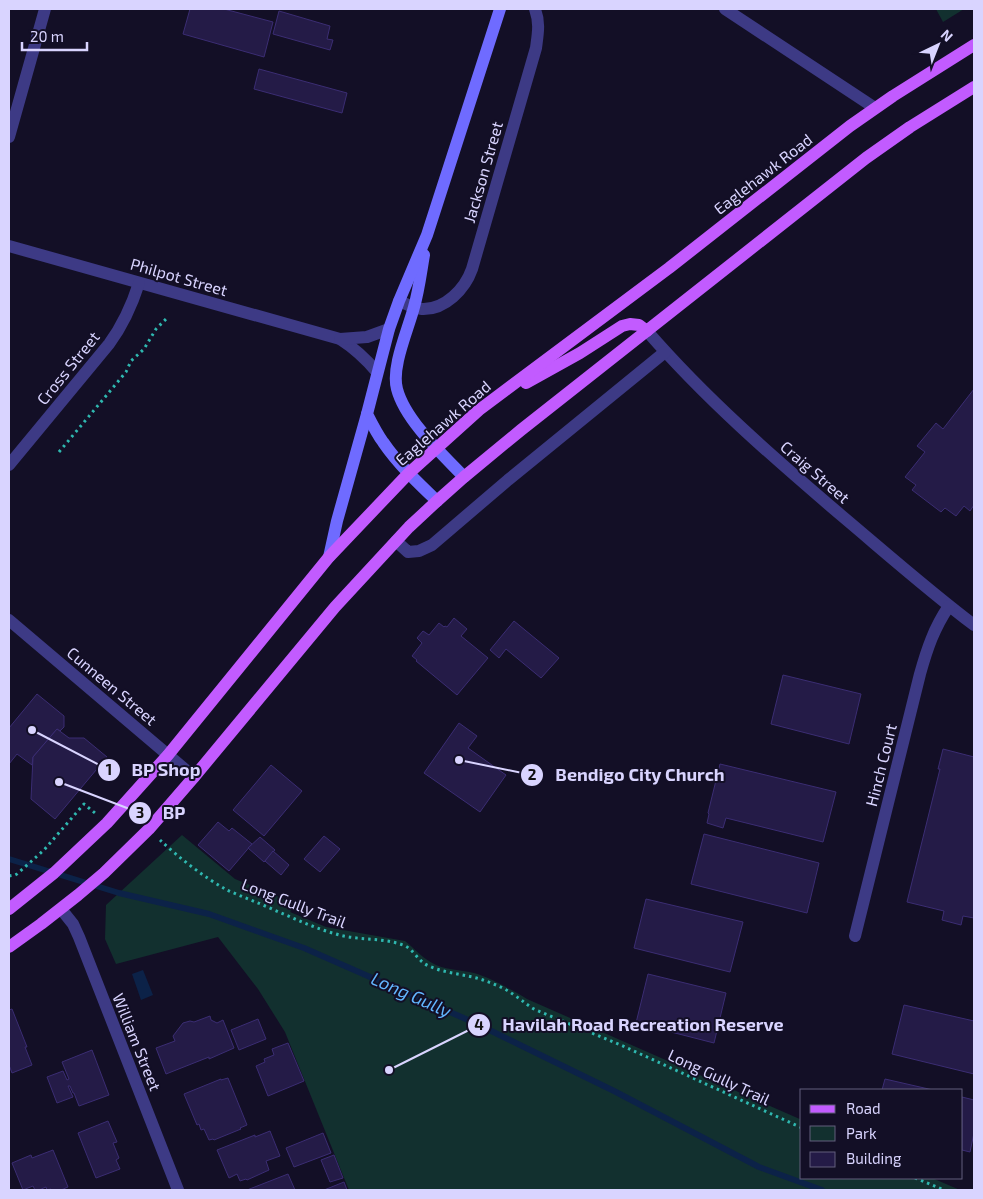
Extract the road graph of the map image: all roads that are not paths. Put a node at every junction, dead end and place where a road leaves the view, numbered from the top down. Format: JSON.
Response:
{"nodes":[{"id":1,"x":45,"y":9,"type":"edge"},
{"id":2,"x":500,"y":9,"type":"edge"},
{"id":3,"x":535,"y":9,"type":"edge"},
{"id":4,"x":724,"y":9,"type":"edge"},
{"id":5,"x":974,"y":44,"type":"edge"},
{"id":6,"x":974,"y":87,"type":"edge"},
{"id":7,"x":876,"y":108,"type":"junction"},
{"id":8,"x":9,"y":137,"type":"edge"},
{"id":9,"x":427,"y":235,"type":"junction"},
{"id":10,"x":9,"y":246,"type":"edge"},
{"id":11,"x":139,"y":283,"type":"junction"},
{"id":12,"x":399,"y":301,"type":"junction"},
{"id":13,"x":414,"y":307,"type":"junction"},
{"id":14,"x":389,"y":329,"type":"junction"},
{"id":15,"x":646,"y":331,"type":"junction"},
{"id":16,"x":340,"y":339,"type":"junction"},
{"id":17,"x":665,"y":352,"type":"junction"},
{"id":18,"x":377,"y":372,"type":"junction"},
{"id":19,"x":478,"y":410,"type":"junction"},
{"id":20,"x":367,"y":414,"type":"junction"},
{"id":21,"x":436,"y":447,"type":"junction"},
{"id":22,"x":9,"y":465,"type":"edge"},
{"id":23,"x":408,"y":473,"type":"junction"},
{"id":24,"x":464,"y":477,"type":"junction"},
{"id":25,"x":436,"y":501,"type":"junction"},
{"id":26,"x":396,"y":542,"type":"junction"},
{"id":27,"x":329,"y":557,"type":"junction"},
{"id":28,"x":949,"y":606,"type":"junction"},
{"id":29,"x":9,"y":620,"type":"edge"},
{"id":30,"x":974,"y":626,"type":"edge"},
{"id":31,"x":168,"y":755,"type":"junction"},
{"id":32,"x":194,"y":777,"type":"junction"},
{"id":33,"x":9,"y":909,"type":"edge"},
{"id":34,"x":61,"y":909,"type":"junction"},
{"id":35,"x":855,"y":936,"type":"dead end"},
{"id":36,"x":9,"y":947,"type":"edge"},
{"id":37,"x":178,"y":1190,"type":"edge"}],
"edges":[{"from":1,"to":8,"type":"street"},
{"from":2,"to":9,"type":"street","name":"Jackson Street"},
{"from":3,"to":13,"type":"street","name":"Jackson Street"},
{"from":4,"to":7,"type":"street"},
{"from":5,"to":7,"type":"main road","name":"Eaglehawk Road"},
{"from":6,"to":15,"type":"main road"},
{"from":7,"to":19,"type":"main road","name":"Eaglehawk Road"},
{"from":9,"to":12,"type":"street","name":"Jackson Street"},
{"from":9,"to":13,"type":"street","name":"Jackson Street"},
{"from":10,"to":11,"type":"street","name":"Philpot Street"},
{"from":11,"to":16,"type":"street","name":"Philpot Street"},
{"from":11,"to":22,"type":"street","name":"Cross Street"},
{"from":12,"to":13,"type":"street","name":"Jackson Street"},
{"from":12,"to":14,"type":"street","name":"Jackson Street"},
{"from":13,"to":21,"type":"street","name":"Jackson Street"},
{"from":14,"to":16,"type":"street","name":"Philpot Street"},
{"from":14,"to":18,"type":"street","name":"Jackson Street"},
{"from":15,"to":17,"type":"street","name":"Craig Street"},
{"from":15,"to":19,"type":"main road"},
{"from":15,"to":24,"type":"main road"},
{"from":16,"to":18,"type":"street","name":"Philpot Street"},
{"from":17,"to":26,"type":"street"},
{"from":17,"to":28,"type":"street","name":"Craig Street"},
{"from":18,"to":20,"type":"street","name":"Jackson Street"},
{"from":19,"to":21,"type":"main road","name":"Eaglehawk Road"},
{"from":20,"to":23,"type":"street"},
{"from":20,"to":27,"type":"street","name":"Jackson Street"},
{"from":21,"to":23,"type":"main road","name":"Eaglehawk Road"},
{"from":21,"to":24,"type":"street","name":"Jackson Street"},
{"from":23,"to":25,"type":"street"},
{"from":23,"to":27,"type":"main road","name":"Eaglehawk Road"},
{"from":24,"to":25,"type":"main road"},
{"from":25,"to":26,"type":"main road"},
{"from":26,"to":32,"type":"main road"},
{"from":27,"to":31,"type":"main road","name":"Eaglehawk Road"},
{"from":28,"to":30,"type":"street","name":"Craig Street"},
{"from":28,"to":35,"type":"street","name":"Hinch Court"},
{"from":29,"to":31,"type":"street","name":"Cunneen Street"},
{"from":31,"to":32,"type":"street","name":"Cunneen Street"},
{"from":31,"to":33,"type":"main road","name":"Eaglehawk Road"},
{"from":32,"to":34,"type":"main road"},
{"from":34,"to":36,"type":"main road"},
{"from":34,"to":37,"type":"street","name":"William Street"}]}
